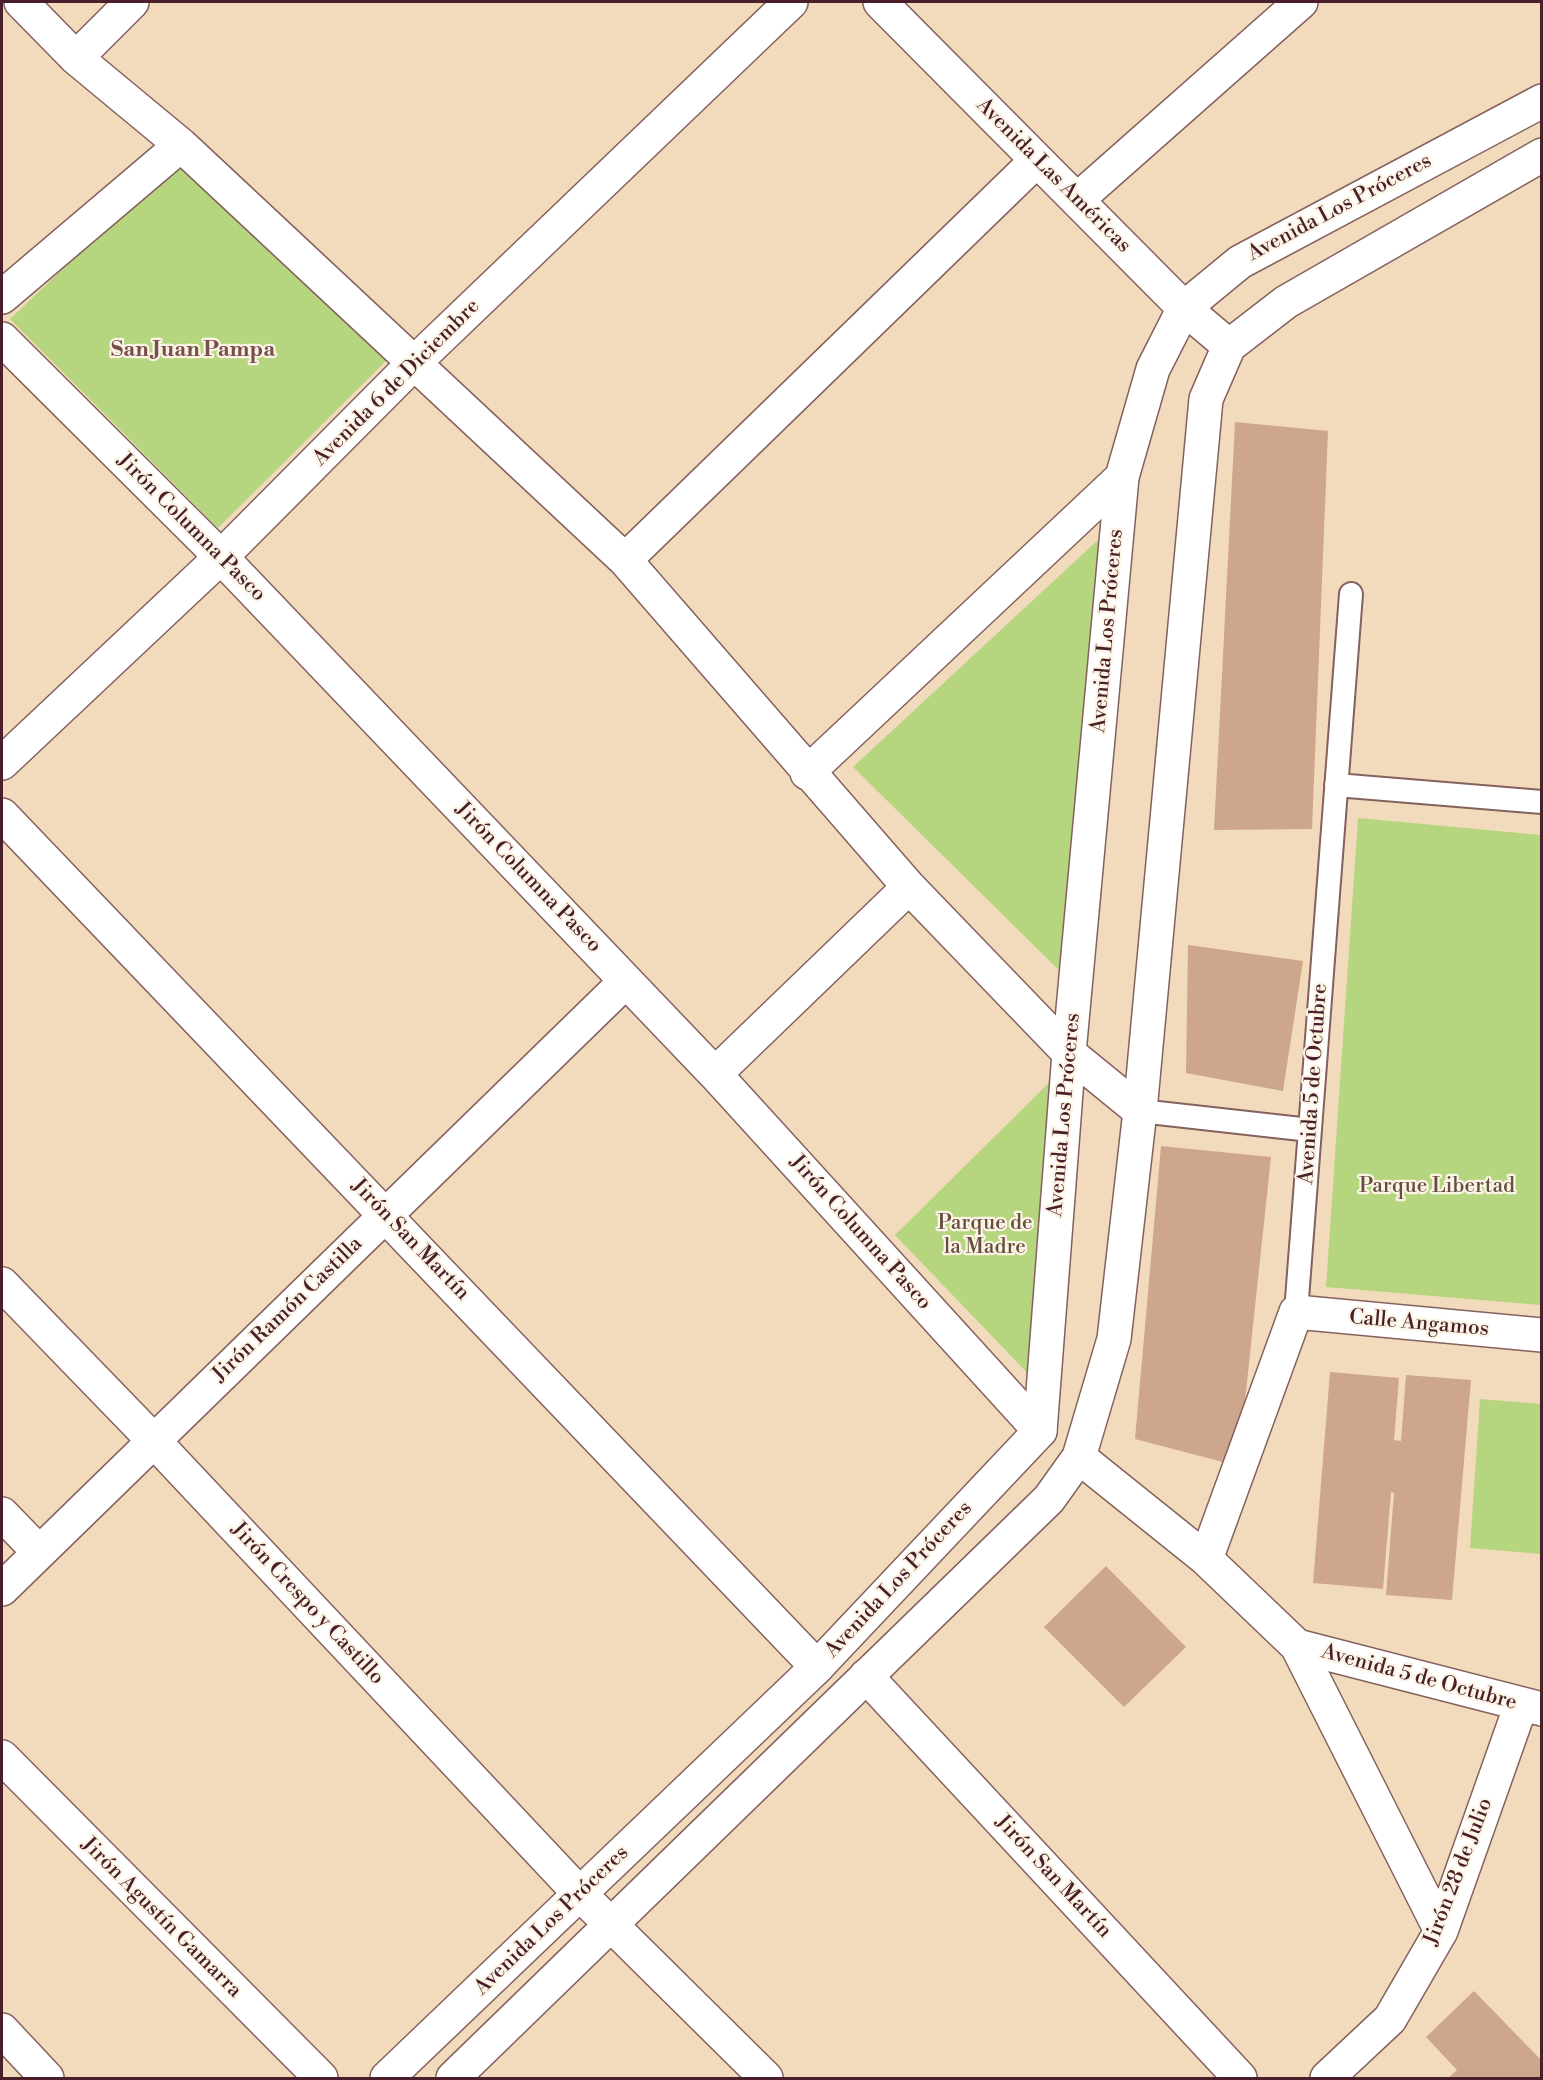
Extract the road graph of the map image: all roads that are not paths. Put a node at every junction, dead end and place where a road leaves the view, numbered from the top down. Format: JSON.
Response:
{"nodes":[{"id":1,"x":21,"y":2,"type":"edge"},
{"id":2,"x":132,"y":2,"type":"edge"},
{"id":3,"x":791,"y":2,"type":"edge"},
{"id":4,"x":880,"y":2,"type":"edge"},
{"id":5,"x":1301,"y":2,"type":"edge"},
{"id":6,"x":76,"y":58,"type":"junction"},
{"id":7,"x":1542,"y":101,"type":"edge"},
{"id":8,"x":182,"y":145,"type":"junction"},
{"id":9,"x":1542,"y":155,"type":"edge"},
{"id":10,"x":1037,"y":160,"type":"junction"},
{"id":11,"x":1077,"y":200,"type":"junction"},
{"id":12,"x":2,"y":297,"type":"edge"},
{"id":13,"x":1184,"y":308,"type":"junction"},
{"id":14,"x":2,"y":339,"type":"edge"},
{"id":15,"x":1229,"y":346,"type":"junction"},
{"id":16,"x":414,"y":363,"type":"junction"},
{"id":17,"x":1122,"y":477,"type":"junction"},
{"id":18,"x":221,"y":557,"type":"junction"},
{"id":19,"x":625,"y":560,"type":"junction"},
{"id":20,"x":1351,"y":594,"type":"dead end"},
{"id":21,"x":2,"y":763,"type":"edge"},
{"id":22,"x":807,"y":773,"type":"junction"},
{"id":23,"x":1336,"y":785,"type":"junction"},
{"id":24,"x":1542,"y":802,"type":"edge"},
{"id":25,"x":2,"y":815,"type":"edge"},
{"id":26,"x":909,"y":887,"type":"junction"},
{"id":27,"x":626,"y":981,"type":"junction"},
{"id":28,"x":1069,"y":1053,"type":"junction"},
{"id":29,"x":716,"y":1074,"type":"junction"},
{"id":30,"x":1140,"y":1111,"type":"junction"},
{"id":31,"x":1310,"y":1130,"type":"junction"},
{"id":32,"x":386,"y":1215,"type":"junction"},
{"id":33,"x":2,"y":1284,"type":"edge"},
{"id":34,"x":1296,"y":1312,"type":"junction"},
{"id":35,"x":1542,"y":1335,"type":"edge"},
{"id":36,"x":1040,"y":1431,"type":"junction"},
{"id":37,"x":153,"y":1441,"type":"junction"},
{"id":38,"x":1079,"y":1457,"type":"junction"},
{"id":39,"x":2,"y":1514,"type":"edge"},
{"id":40,"x":39,"y":1552,"type":"junction"},
{"id":41,"x":1206,"y":1559,"type":"junction"},
{"id":42,"x":2,"y":1588,"type":"edge"},
{"id":43,"x":1297,"y":1646,"type":"junction"},
{"id":44,"x":817,"y":1667,"type":"junction"},
{"id":45,"x":866,"y":1676,"type":"junction"},
{"id":46,"x":1531,"y":1707,"type":"edge"},
{"id":47,"x":2,"y":1757,"type":"edge"},
{"id":48,"x":580,"y":1894,"type":"junction"},
{"id":49,"x":611,"y":1924,"type":"junction"},
{"id":50,"x":1441,"y":1931,"type":"junction"},
{"id":51,"x":2,"y":2030,"type":"edge"},
{"id":52,"x":47,"y":2079,"type":"edge"},
{"id":53,"x":321,"y":2079,"type":"edge"},
{"id":54,"x":387,"y":2079,"type":"edge"},
{"id":55,"x":453,"y":2079,"type":"edge"},
{"id":56,"x":766,"y":2079,"type":"edge"},
{"id":57,"x":1240,"y":2079,"type":"edge"},
{"id":58,"x":1327,"y":2079,"type":"edge"}],
"edges":[{"from":1,"to":6,"type":"street"},
{"from":2,"to":6,"type":"street"},
{"from":3,"to":16,"type":"street","name":"Avenida 6 de Diciembre"},
{"from":4,"to":10,"type":"street","name":"Avenida Las Américas"},
{"from":5,"to":11,"type":"street"},
{"from":6,"to":8,"type":"street"},
{"from":7,"to":13,"type":"street","name":"Avenida Los Próceres"},
{"from":8,"to":12,"type":"street"},
{"from":8,"to":16,"type":"street"},
{"from":9,"to":15,"type":"street","name":"Avenida Los Próceres"},
{"from":10,"to":11,"type":"street","name":"Avenida Las Américas"},
{"from":10,"to":19,"type":"street"},
{"from":11,"to":13,"type":"street","name":"Avenida Las Américas"},
{"from":13,"to":15,"type":"street","name":"Avenida Las Américas"},
{"from":13,"to":17,"type":"street","name":"Avenida Los Próceres"},
{"from":14,"to":18,"type":"street","name":"Jirón Columna Pasco"},
{"from":15,"to":30,"type":"street","name":"Avenida Los Próceres"},
{"from":16,"to":18,"type":"street","name":"Avenida 6 de Diciembre"},
{"from":16,"to":19,"type":"street"},
{"from":17,"to":22,"type":"street"},
{"from":17,"to":28,"type":"street","name":"Avenida Los Próceres"},
{"from":18,"to":21,"type":"street","name":"Avenida 6 de Diciembre"},
{"from":18,"to":27,"type":"street","name":"Jirón Columna Pasco"},
{"from":19,"to":22,"type":"street"},
{"from":20,"to":23,"type":"lane","name":"Avenida 5 de Octubre"},
{"from":22,"to":26,"type":"street"},
{"from":23,"to":24,"type":"lane"},
{"from":23,"to":31,"type":"lane","name":"Avenida 5 de Octubre"},
{"from":25,"to":32,"type":"street","name":"Jirón San Martín"},
{"from":26,"to":28,"type":"street"},
{"from":26,"to":29,"type":"street"},
{"from":27,"to":29,"type":"street","name":"Jirón Columna Pasco"},
{"from":27,"to":32,"type":"street","name":"Jirón Ramón Castilla"},
{"from":28,"to":30,"type":"street"},
{"from":28,"to":36,"type":"street","name":"Avenida Los Próceres"},
{"from":29,"to":36,"type":"street","name":"Jirón Columna Pasco"},
{"from":30,"to":31,"type":"lane"},
{"from":30,"to":38,"type":"street","name":"Avenida Los Próceres"},
{"from":31,"to":34,"type":"lane","name":"Avenida 5 de Octubre"},
{"from":32,"to":37,"type":"street","name":"Jirón Ramón Castilla"},
{"from":32,"to":44,"type":"street","name":"Jirón San Martín"},
{"from":33,"to":37,"type":"street","name":"Jirón Crespo y Castillo"},
{"from":34,"to":35,"type":"street","name":"Calle Angamos"},
{"from":34,"to":41,"type":"street","name":"Avenida 5 de Octubre"},
{"from":36,"to":44,"type":"street","name":"Avenida Los Próceres"},
{"from":37,"to":40,"type":"street","name":"Jirón Ramón Castilla"},
{"from":37,"to":48,"type":"street","name":"Jirón Crespo y Castillo"},
{"from":38,"to":41,"type":"street"},
{"from":38,"to":45,"type":"street","name":"Avenida Los Próceres"},
{"from":39,"to":40,"type":"street"},
{"from":40,"to":42,"type":"street","name":"Jirón Ramón Castilla"},
{"from":41,"to":43,"type":"street"},
{"from":43,"to":46,"type":"street","name":"Avenida 5 de Octubre"},
{"from":43,"to":50,"type":"street"},
{"from":44,"to":48,"type":"street","name":"Avenida Los Próceres"},
{"from":45,"to":49,"type":"street","name":"Avenida Los Próceres"},
{"from":45,"to":57,"type":"street","name":"Jirón San Martín"},
{"from":46,"to":50,"type":"street","name":"Jirón 28 de Julio"},
{"from":47,"to":53,"type":"street","name":"Jirón Agustín Gamarra"},
{"from":48,"to":49,"type":"street","name":"Jirón Crespo y Castillo"},
{"from":48,"to":54,"type":"street","name":"Avenida Los Próceres"},
{"from":49,"to":55,"type":"street","name":"Avenida Los Próceres"},
{"from":49,"to":56,"type":"street","name":"Jirón Crespo y Castillo"},
{"from":50,"to":58,"type":"street","name":"Jirón 28 de Julio"},
{"from":51,"to":52,"type":"street"}]}
